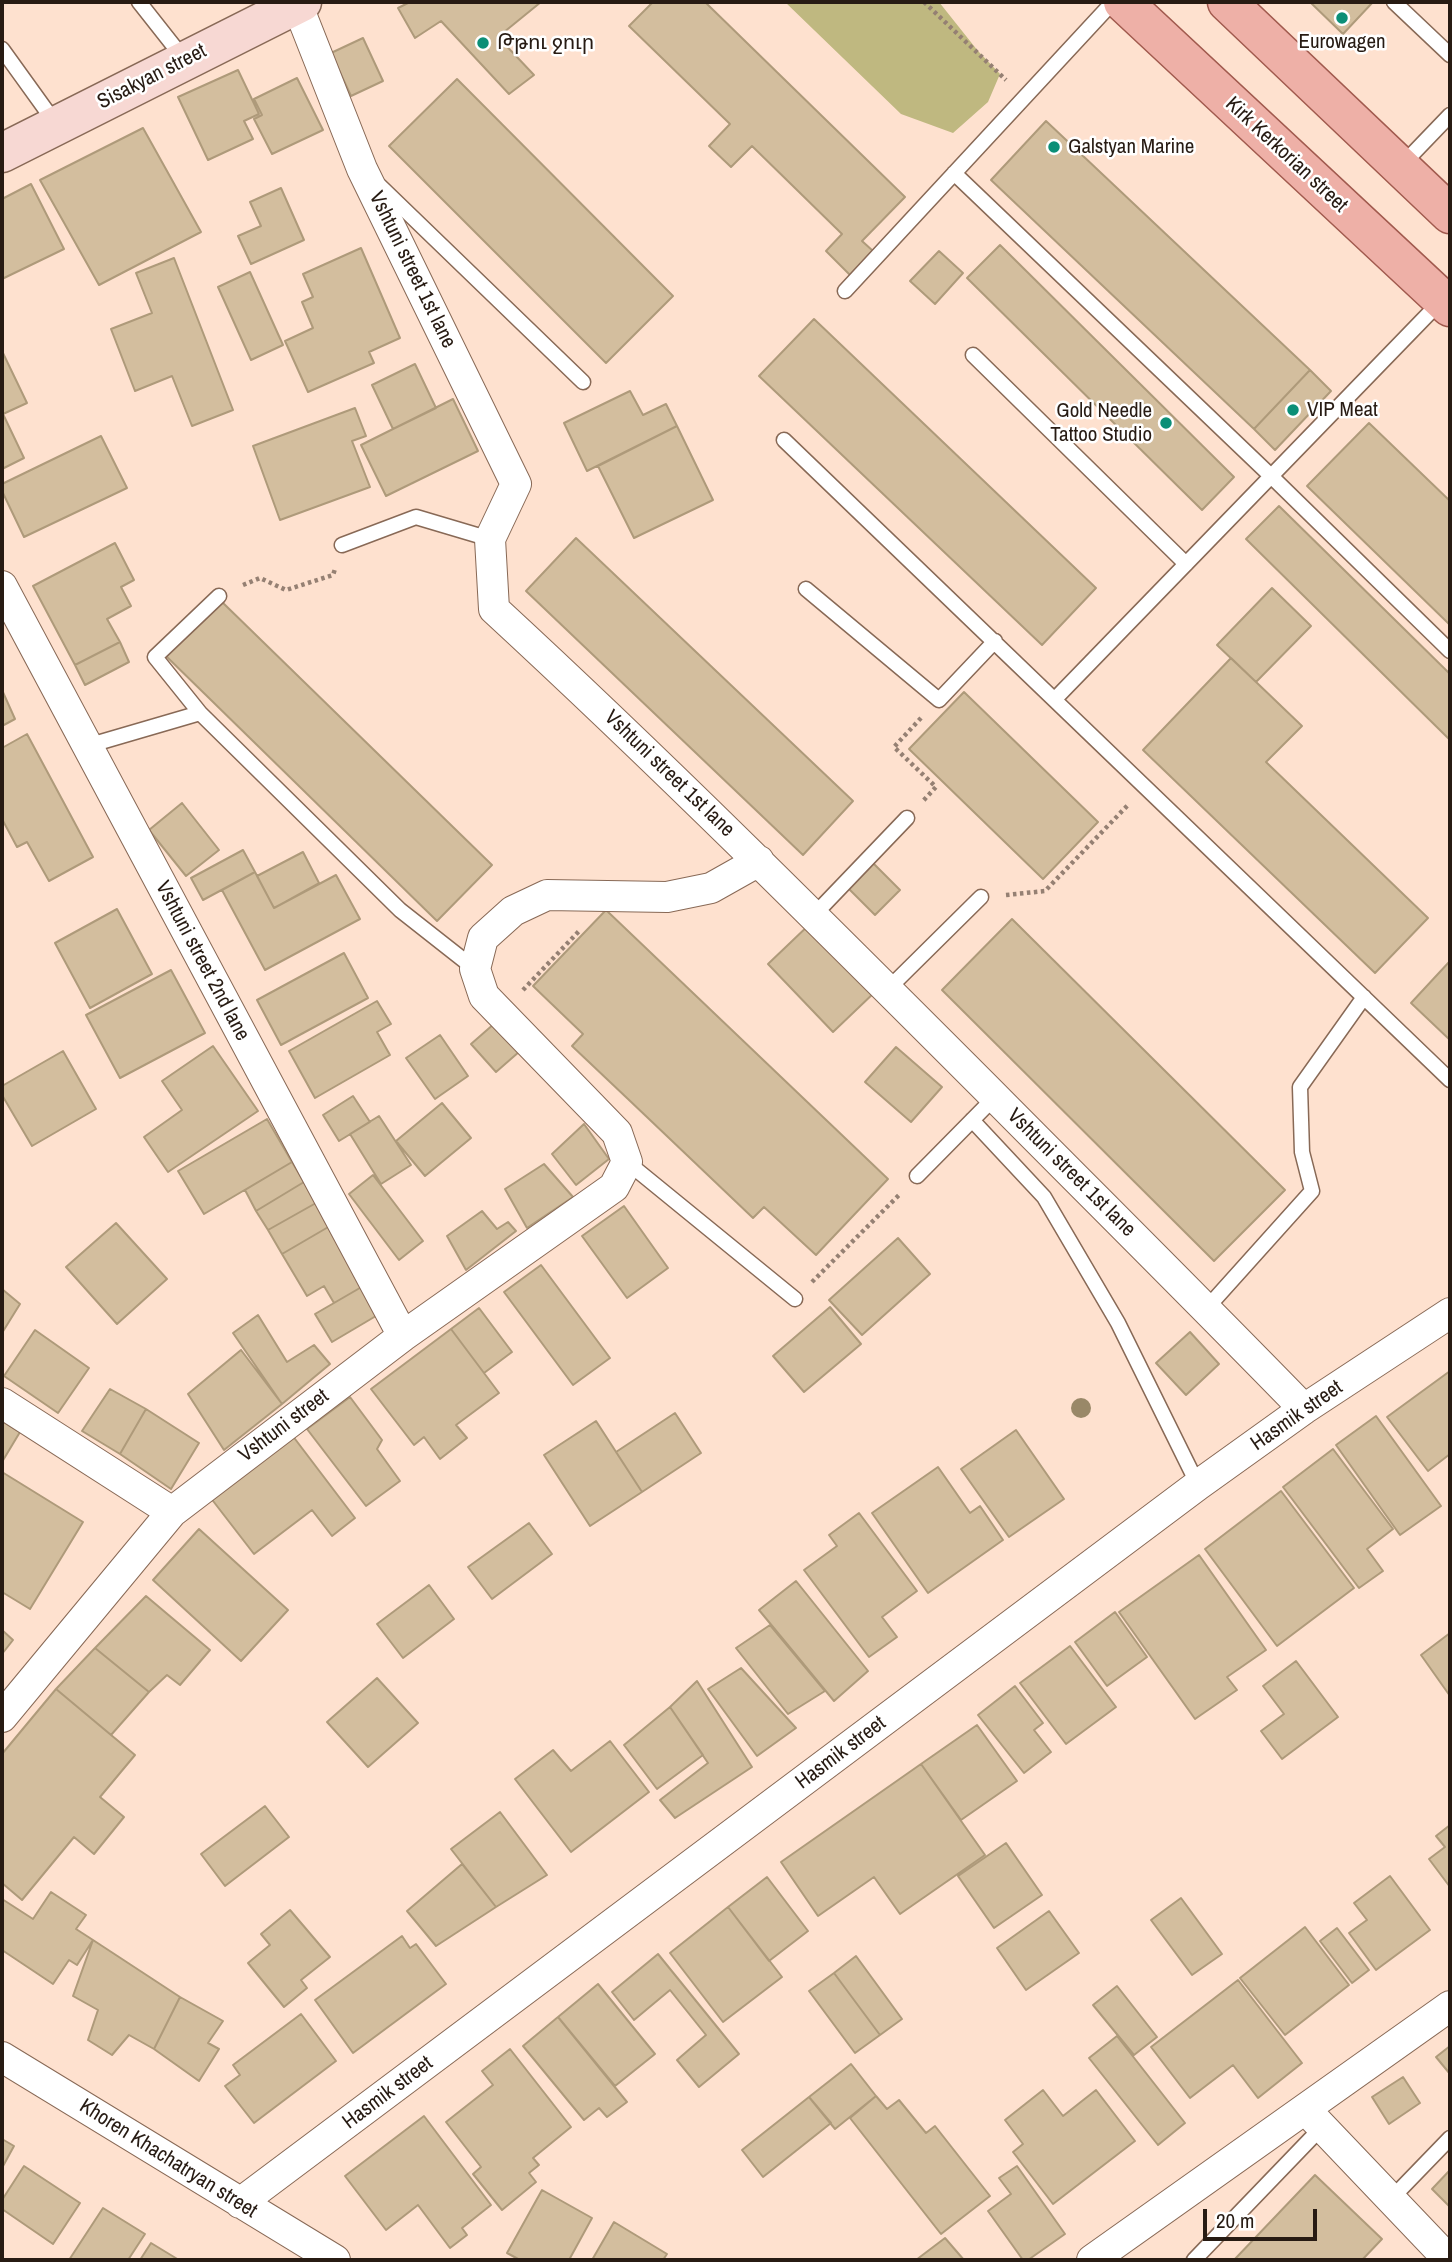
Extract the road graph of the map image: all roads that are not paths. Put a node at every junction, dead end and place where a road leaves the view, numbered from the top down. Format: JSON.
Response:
{"nodes":[{"id":1,"x":139,"y":2,"type":"edge"},
{"id":2,"x":1113,"y":2,"type":"edge"},
{"id":3,"x":1123,"y":2,"type":"edge"},
{"id":4,"x":1227,"y":2,"type":"edge"},
{"id":5,"x":1394,"y":2,"type":"edge"},
{"id":6,"x":300,"y":3,"type":"edge"},
{"id":7,"x":2,"y":49,"type":"edge"},
{"id":8,"x":1450,"y":55,"type":"edge"},
{"id":9,"x":185,"y":60,"type":"junction"},
{"id":10,"x":1450,"y":115,"type":"edge"},
{"id":11,"x":57,"y":125,"type":"junction"},
{"id":12,"x":2,"y":153,"type":"edge"},
{"id":13,"x":1401,"y":167,"type":"junction"},
{"id":14,"x":362,"y":169,"type":"junction"},
{"id":15,"x":954,"y":173,"type":"junction"},
{"id":16,"x":1450,"y":214,"type":"edge"},
{"id":17,"x":845,"y":292,"type":"dead end"},
{"id":18,"x":1446,"y":303,"type":"edge"},
{"id":19,"x":973,"y":355,"type":"dead end"},
{"id":20,"x":583,"y":382,"type":"dead end"},
{"id":21,"x":784,"y":440,"type":"dead end"},
{"id":22,"x":1271,"y":476,"type":"junction"},
{"id":23,"x":490,"y":539,"type":"junction"},
{"id":24,"x":342,"y":545,"type":"road end"},
{"id":25,"x":1186,"y":564,"type":"junction"},
{"id":26,"x":2,"y":586,"type":"edge"},
{"id":27,"x":806,"y":589,"type":"dead end"},
{"id":28,"x":219,"y":596,"type":"road end"},
{"id":29,"x":995,"y":642,"type":"junction"},
{"id":30,"x":1450,"y":651,"type":"edge"},
{"id":31,"x":1055,"y":699,"type":"junction"},
{"id":32,"x":200,"y":713,"type":"junction"},
{"id":33,"x":88,"y":746,"type":"junction"},
{"id":34,"x":907,"y":818,"type":"road end"},
{"id":35,"x":759,"y":861,"type":"junction"},
{"id":36,"x":981,"y":897,"type":"road end"},
{"id":37,"x":814,"y":915,"type":"junction"},
{"id":38,"x":475,"y":969,"type":"junction"},
{"id":39,"x":888,"y":989,"type":"junction"},
{"id":40,"x":1364,"y":997,"type":"junction"},
{"id":41,"x":1450,"y":1080,"type":"edge"},
{"id":42,"x":995,"y":1097,"type":"junction"},
{"id":43,"x":972,"y":1121,"type":"junction"},
{"id":44,"x":621,"y":1174,"type":"junction"},
{"id":45,"x":917,"y":1176,"type":"road end"},
{"id":46,"x":795,"y":1298,"type":"road end"},
{"id":47,"x":1206,"y":1308,"type":"junction"},
{"id":48,"x":1450,"y":1313,"type":"edge"},
{"id":49,"x":403,"y":1336,"type":"junction"},
{"id":50,"x":2,"y":1403,"type":"edge"},
{"id":51,"x":1304,"y":1409,"type":"junction"},
{"id":52,"x":1198,"y":1485,"type":"junction"},
{"id":53,"x":172,"y":1512,"type":"junction"},
{"id":54,"x":2,"y":1717,"type":"edge"},
{"id":55,"x":1450,"y":2006,"type":"edge"},
{"id":56,"x":2,"y":2056,"type":"edge"},
{"id":57,"x":1313,"y":2118,"type":"junction"},
{"id":58,"x":1450,"y":2138,"type":"edge"},
{"id":59,"x":1391,"y":2199,"type":"junction"},
{"id":60,"x":240,"y":2203,"type":"junction"},
{"id":61,"x":335,"y":2260,"type":"edge"},
{"id":62,"x":1092,"y":2260,"type":"edge"},
{"id":63,"x":1194,"y":2260,"type":"edge"},
{"id":64,"x":1449,"y":2260,"type":"edge"}],
"edges":[{"from":1,"to":9,"type":"lane"},
{"from":2,"to":15,"type":"lane"},
{"from":3,"to":18,"type":"main road","name":"Kirk Kerkorian street"},
{"from":4,"to":13,"type":"main road"},
{"from":5,"to":8,"type":"lane"},
{"from":6,"to":9,"type":"main road","name":"Sisakyan street"},
{"from":6,"to":14,"type":"street","name":"Vshtuni street 1st lane"},
{"from":7,"to":11,"type":"lane"},
{"from":9,"to":11,"type":"main road","name":"Sisakyan street"},
{"from":10,"to":13,"type":"lane"},
{"from":11,"to":12,"type":"main road","name":"Sisakyan street"},
{"from":13,"to":16,"type":"main road"},
{"from":14,"to":20,"type":"lane"},
{"from":14,"to":23,"type":"street","name":"Vshtuni street 1st lane"},
{"from":15,"to":17,"type":"lane"},
{"from":15,"to":22,"type":"lane"},
{"from":18,"to":22,"type":"lane"},
{"from":19,"to":25,"type":"lane"},
{"from":21,"to":29,"type":"lane"},
{"from":22,"to":25,"type":"lane"},
{"from":22,"to":30,"type":"lane"},
{"from":23,"to":24,"type":"lane"},
{"from":23,"to":35,"type":"street","name":"Vshtuni street 1st lane"},
{"from":25,"to":31,"type":"lane"},
{"from":26,"to":33,"type":"street","name":"Vshtuni street 2nd lane"},
{"from":27,"to":29,"type":"lane"},
{"from":28,"to":32,"type":"lane"},
{"from":29,"to":31,"type":"lane"},
{"from":31,"to":40,"type":"lane"},
{"from":32,"to":33,"type":"lane"},
{"from":32,"to":38,"type":"lane"},
{"from":33,"to":49,"type":"street","name":"Vshtuni street 2nd lane"},
{"from":34,"to":37,"type":"lane"},
{"from":35,"to":37,"type":"street","name":"Vshtuni street 1st lane"},
{"from":35,"to":38,"type":"street"},
{"from":36,"to":39,"type":"lane"},
{"from":37,"to":39,"type":"street","name":"Vshtuni street 1st lane"},
{"from":38,"to":44,"type":"street"},
{"from":39,"to":42,"type":"street","name":"Vshtuni street 1st lane"},
{"from":40,"to":41,"type":"lane"},
{"from":40,"to":47,"type":"lane"},
{"from":42,"to":43,"type":"lane"},
{"from":42,"to":47,"type":"street","name":"Vshtuni street 1st lane"},
{"from":43,"to":45,"type":"lane"},
{"from":43,"to":52,"type":"lane"},
{"from":44,"to":46,"type":"lane"},
{"from":44,"to":49,"type":"street","name":"Vshtuni street"},
{"from":47,"to":51,"type":"street","name":"Vshtuni street 1st lane"},
{"from":48,"to":51,"type":"street","name":"Hasmik street"},
{"from":49,"to":53,"type":"street","name":"Vshtuni street"},
{"from":50,"to":53,"type":"street"},
{"from":51,"to":52,"type":"street","name":"Hasmik street"},
{"from":52,"to":60,"type":"street","name":"Hasmik street"},
{"from":53,"to":54,"type":"street","name":"Vshtuni street"},
{"from":55,"to":57,"type":"street"},
{"from":56,"to":60,"type":"street","name":"Khoren Khachatryan street"},
{"from":57,"to":59,"type":"street"},
{"from":57,"to":62,"type":"street"},
{"from":57,"to":63,"type":"lane"},
{"from":58,"to":59,"type":"lane"},
{"from":59,"to":64,"type":"street"},
{"from":60,"to":61,"type":"street","name":"Khoren Khachatryan street"}]}
